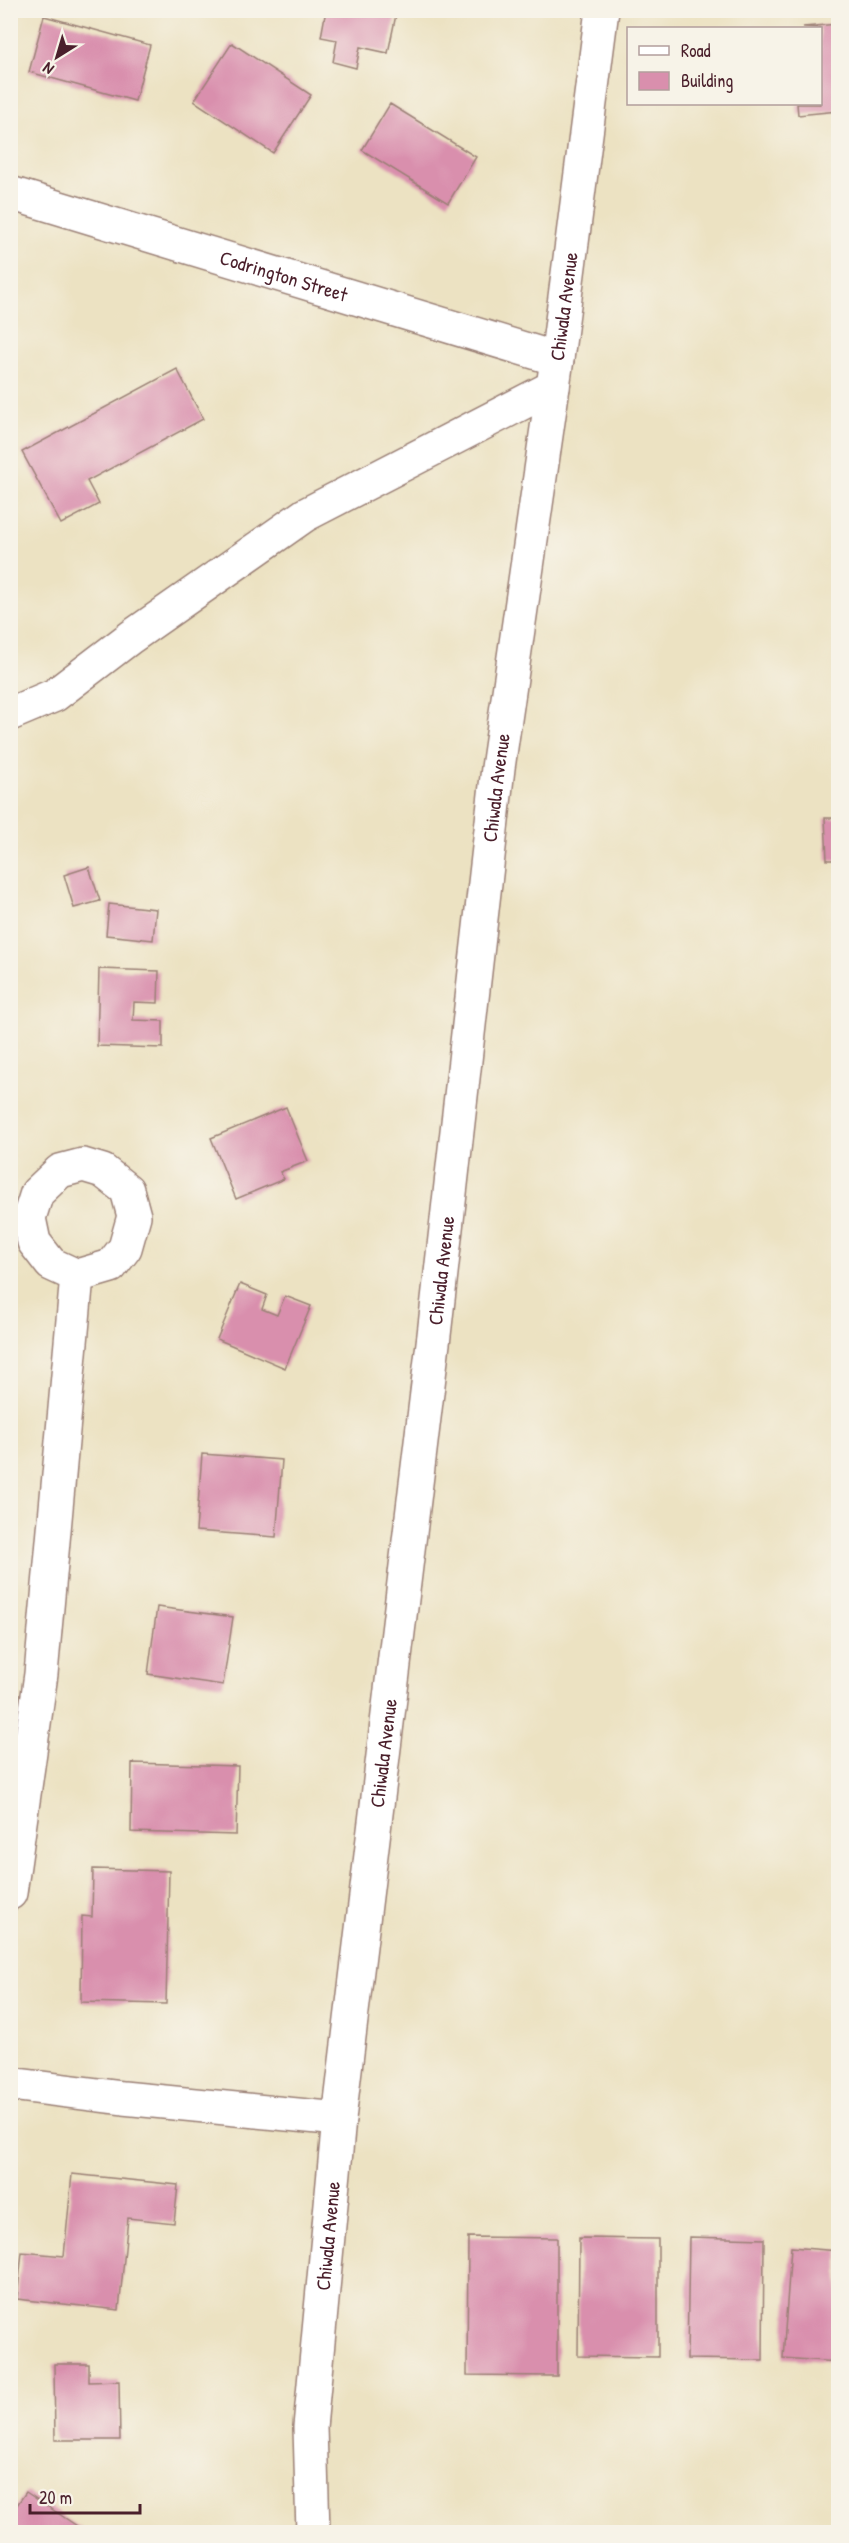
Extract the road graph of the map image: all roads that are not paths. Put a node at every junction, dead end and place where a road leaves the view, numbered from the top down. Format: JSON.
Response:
{"nodes":[{"id":1,"x":602,"y":10,"type":"edge"},
{"id":2,"x":10,"y":193,"type":"edge"},
{"id":3,"x":555,"y":373,"type":"junction"},
{"id":4,"x":10,"y":714,"type":"edge"},
{"id":5,"x":77,"y":1276,"type":"dead end"},
{"id":6,"x":10,"y":1893,"type":"edge"},
{"id":7,"x":10,"y":2084,"type":"edge"},
{"id":8,"x":339,"y":2119,"type":"junction"},
{"id":9,"x":313,"y":2532,"type":"edge"}],
"edges":[{"from":1,"to":3,"type":"main road","name":"Chiwala Avenue"},
{"from":2,"to":3,"type":"main road","name":"Codrington Street"},
{"from":3,"to":4,"type":"main road"},
{"from":3,"to":8,"type":"main road","name":"Chiwala Avenue"},
{"from":5,"to":6,"type":"main road"},
{"from":7,"to":8,"type":"main road"},
{"from":8,"to":9,"type":"main road","name":"Chiwala Avenue"}]}
